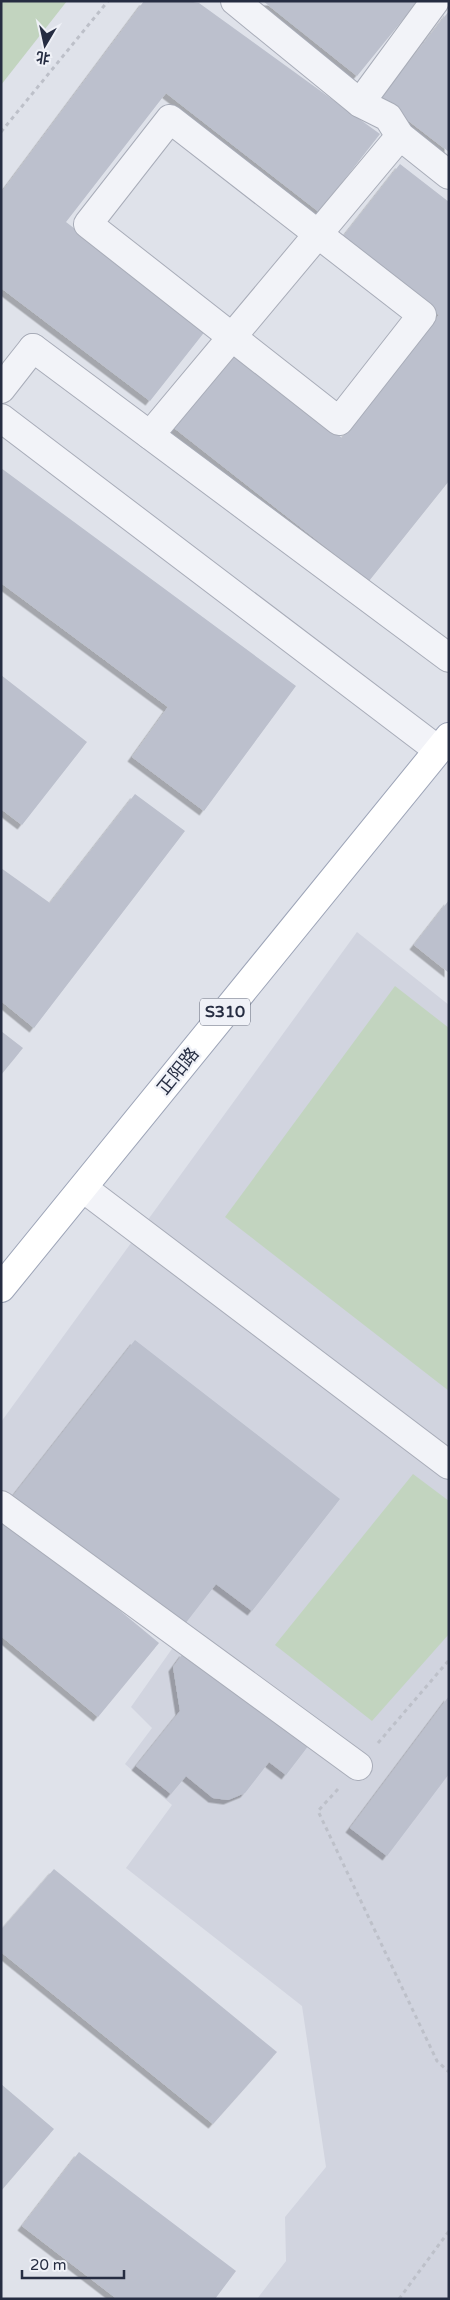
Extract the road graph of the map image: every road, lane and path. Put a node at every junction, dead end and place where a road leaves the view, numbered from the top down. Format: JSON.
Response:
{"nodes":[{"id":1,"x":108,"y":1,"type":"edge"},
{"id":2,"x":235,"y":1,"type":"edge"},
{"id":3,"x":435,"y":1,"type":"edge"},
{"id":4,"x":360,"y":103,"type":"junction"},
{"id":5,"x":1,"y":132,"type":"edge"},
{"id":6,"x":400,"y":136,"type":"junction"},
{"id":7,"x":449,"y":175,"type":"edge"},
{"id":8,"x":317,"y":234,"type":"junction"},
{"id":9,"x":233,"y":337,"type":"junction"},
{"id":10,"x":8,"y":381,"type":"edge"},
{"id":11,"x":1,"y":418,"type":"edge"},
{"id":12,"x":150,"y":435,"type":"junction"},
{"id":13,"x":449,"y":658,"type":"edge"},
{"id":14,"x":444,"y":744,"type":"edge"},
{"id":15,"x":82,"y":1188,"type":"junction"},
{"id":16,"x":1,"y":1288,"type":"edge"},
{"id":17,"x":449,"y":1465,"type":"edge"},
{"id":18,"x":1,"y":1504,"type":"edge"},
{"id":19,"x":449,"y":1660,"type":"edge"},
{"id":20,"x":358,"y":1766,"type":"junction"},
{"id":21,"x":449,"y":2072,"type":"edge"},
{"id":22,"x":449,"y":2231,"type":"edge"},
{"id":23,"x":399,"y":2299,"type":"edge"}],
"edges":[{"from":1,"to":5,"type":"path"},
{"from":2,"to":4,"type":"street"},
{"from":3,"to":4,"type":"street"},
{"from":4,"to":6,"type":"street"},
{"from":6,"to":7,"type":"street"},
{"from":6,"to":8,"type":"street"},
{"from":8,"to":9,"type":"street"},
{"from":8,"to":9,"type":"street"},
{"from":8,"to":9,"type":"street"},
{"from":9,"to":12,"type":"street"},
{"from":10,"to":12,"type":"street"},
{"from":11,"to":14,"type":"street"},
{"from":12,"to":13,"type":"street"},
{"from":14,"to":15,"type":"main road","name":"正阳路","number":"S310"},
{"from":15,"to":16,"type":"main road","name":"正阳路","number":"S310"},
{"from":15,"to":17,"type":"street"},
{"from":18,"to":20,"type":"street"},
{"from":19,"to":20,"type":"path"},
{"from":20,"to":21,"type":"path"},
{"from":22,"to":23,"type":"path"}]}
